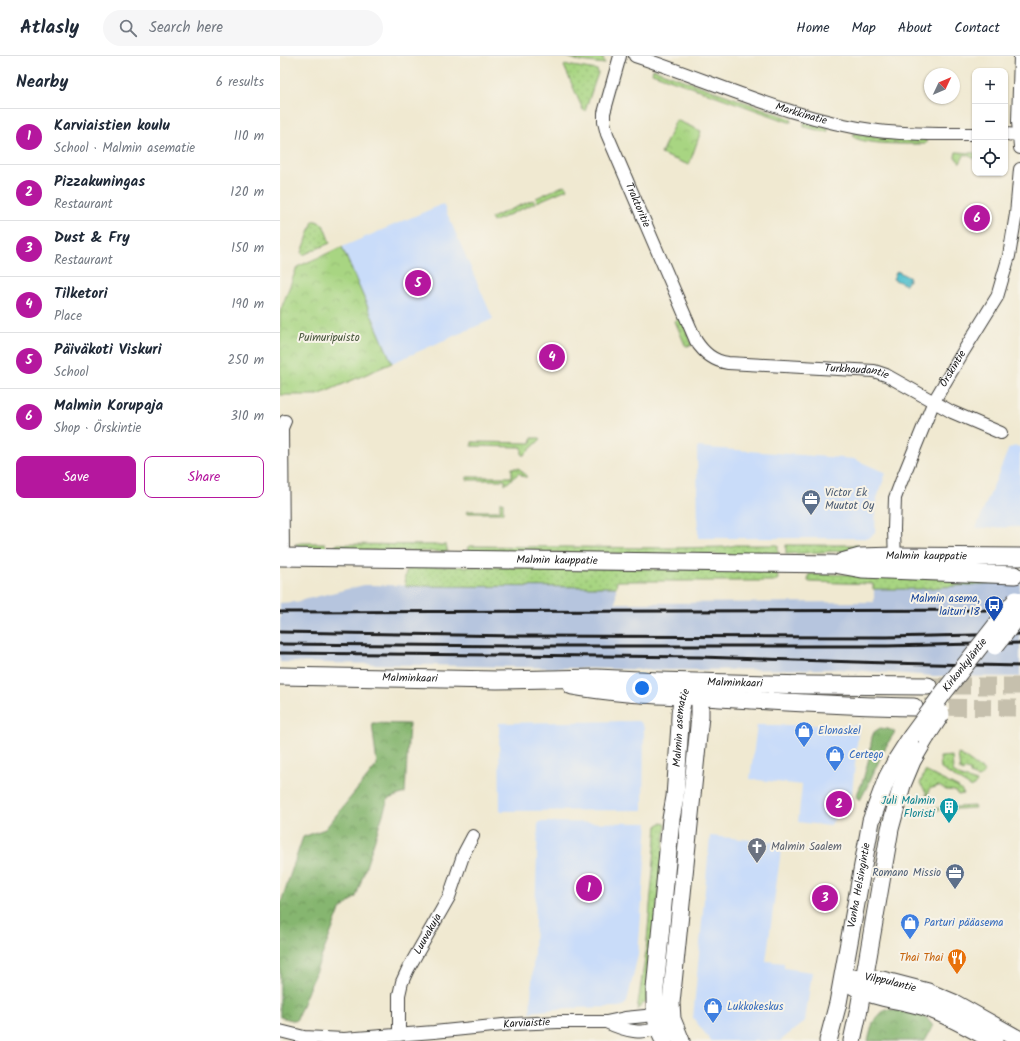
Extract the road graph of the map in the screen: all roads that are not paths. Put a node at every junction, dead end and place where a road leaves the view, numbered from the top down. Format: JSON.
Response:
{"nodes":[{"id":1,"x":620,"y":56,"type":"edge"},
{"id":2,"x":635,"y":56,"type":"edge"},
{"id":3,"x":1020,"y":56,"type":"edge"},
{"id":4,"x":972,"y":134,"type":"edge"},
{"id":5,"x":1008,"y":134,"type":"edge"},
{"id":6,"x":1019,"y":135,"type":"edge"},
{"id":7,"x":1020,"y":148,"type":"edge"},
{"id":8,"x":1020,"y":170,"type":"edge"},
{"id":9,"x":1018,"y":215,"type":"edge"},
{"id":10,"x":702,"y":349,"type":"joint"},
{"id":11,"x":934,"y":401,"type":"junction"},
{"id":12,"x":285,"y":421,"type":"dead end"},
{"id":13,"x":1002,"y":433,"type":"dead end"},
{"id":14,"x":281,"y":557,"type":"edge"},
{"id":15,"x":1020,"y":557,"type":"edge"},
{"id":16,"x":895,"y":563,"type":"junction"},
{"id":17,"x":1015,"y":575,"type":"dead end"},
{"id":18,"x":1020,"y":595,"type":"edge"},
{"id":19,"x":1020,"y":614,"type":"edge"},
{"id":20,"x":280,"y":676,"type":"edge"},
{"id":21,"x":928,"y":686,"type":"tunnel mouth"},
{"id":22,"x":687,"y":689,"type":"junction"},
{"id":23,"x":700,"y":697,"type":"junction"},
{"id":24,"x":914,"y":707,"type":"tunnel mouth"},
{"id":25,"x":918,"y":737,"type":"junction"},
{"id":26,"x":473,"y":836,"type":"dead end"},
{"id":27,"x":842,"y":979,"type":"junction"},
{"id":28,"x":863,"y":984,"type":"junction"},
{"id":29,"x":672,"y":1019,"type":"junction"},
{"id":30,"x":659,"y":1028,"type":"edge"},
{"id":31,"x":280,"y":1031,"type":"edge"},
{"id":32,"x":399,"y":1035,"type":"junction"},
{"id":33,"x":433,"y":1037,"type":"edge"},
{"id":34,"x":1018,"y":1040,"type":"edge"},
{"id":35,"x":681,"y":1041,"type":"edge"},
{"id":36,"x":828,"y":1041,"type":"edge"},
{"id":37,"x":852,"y":1041,"type":"edge"},
{"id":38,"x":994,"y":1041,"type":"edge"}],
"edges":[{"from":1,"to":10,"type":"street","name":"Traktoritie"},
{"from":2,"to":4,"type":"street","name":"Markkinatie"},
{"from":3,"to":6,"type":"street"},
{"from":5,"to":6,"type":"street"},
{"from":6,"to":7,"type":"street"},
{"from":8,"to":9,"type":"street","name":"Örskintie"},
{"from":9,"to":11,"type":"street","name":"Örskintie"},
{"from":10,"to":11,"type":"street","name":"Turkhaudantie"},
{"from":11,"to":13,"type":"street","name":"Turkhaudantie"},
{"from":11,"to":16,"type":"street","name":"Örskintie"},
{"from":12,"to":14,"type":"street"},
{"from":14,"to":16,"type":"main road","name":"Malmin kauppatie"},
{"from":15,"to":16,"type":"main road","name":"Malmin kauppatie"},
{"from":16,"to":17,"type":"main road","name":"Malmin kauppatie"},
{"from":18,"to":25,"type":"main road","name":"Kirkonkyläntie","bridge":true},
{"from":19,"to":25,"type":"main road","name":"Kirkonkyläntie","bridge":true},
{"from":20,"to":22,"type":"main road","name":"Malminkaari"},
{"from":21,"to":22,"type":"main road","name":"Malminkaari"},
{"from":22,"to":23,"type":"main road","name":"Malminkaari"},
{"from":22,"to":30,"type":"main road","name":"Malmin asematie"},
{"from":23,"to":24,"type":"main road","name":"Malminkaari"},
{"from":23,"to":29,"type":"main road","name":"Malmin asematie"},
{"from":25,"to":27,"type":"main road","name":"Vanha Helsingintie"},
{"from":25,"to":28,"type":"main road","name":"Vanha Helsingintie"},
{"from":26,"to":32,"type":"street","name":"Luuvakuja"},
{"from":27,"to":28,"type":"main road","name":"Vilppulantie"},
{"from":27,"to":36,"type":"main road","name":"Vanha Helsingintie"},
{"from":28,"to":34,"type":"main road","name":"Vilppulantie"},
{"from":28,"to":37,"type":"main road","name":"Vanha Helsingintie"},
{"from":28,"to":38,"type":"main road","name":"Vilppulantie"},
{"from":29,"to":30,"type":"street","name":"Karviaistie"},
{"from":29,"to":35,"type":"main road","name":"Malmin asematie"},
{"from":30,"to":33,"type":"street","name":"Karviaistie"},
{"from":31,"to":32,"type":"street","name":"Karviaistie"},
{"from":32,"to":33,"type":"street","name":"Karviaistie"}]}
